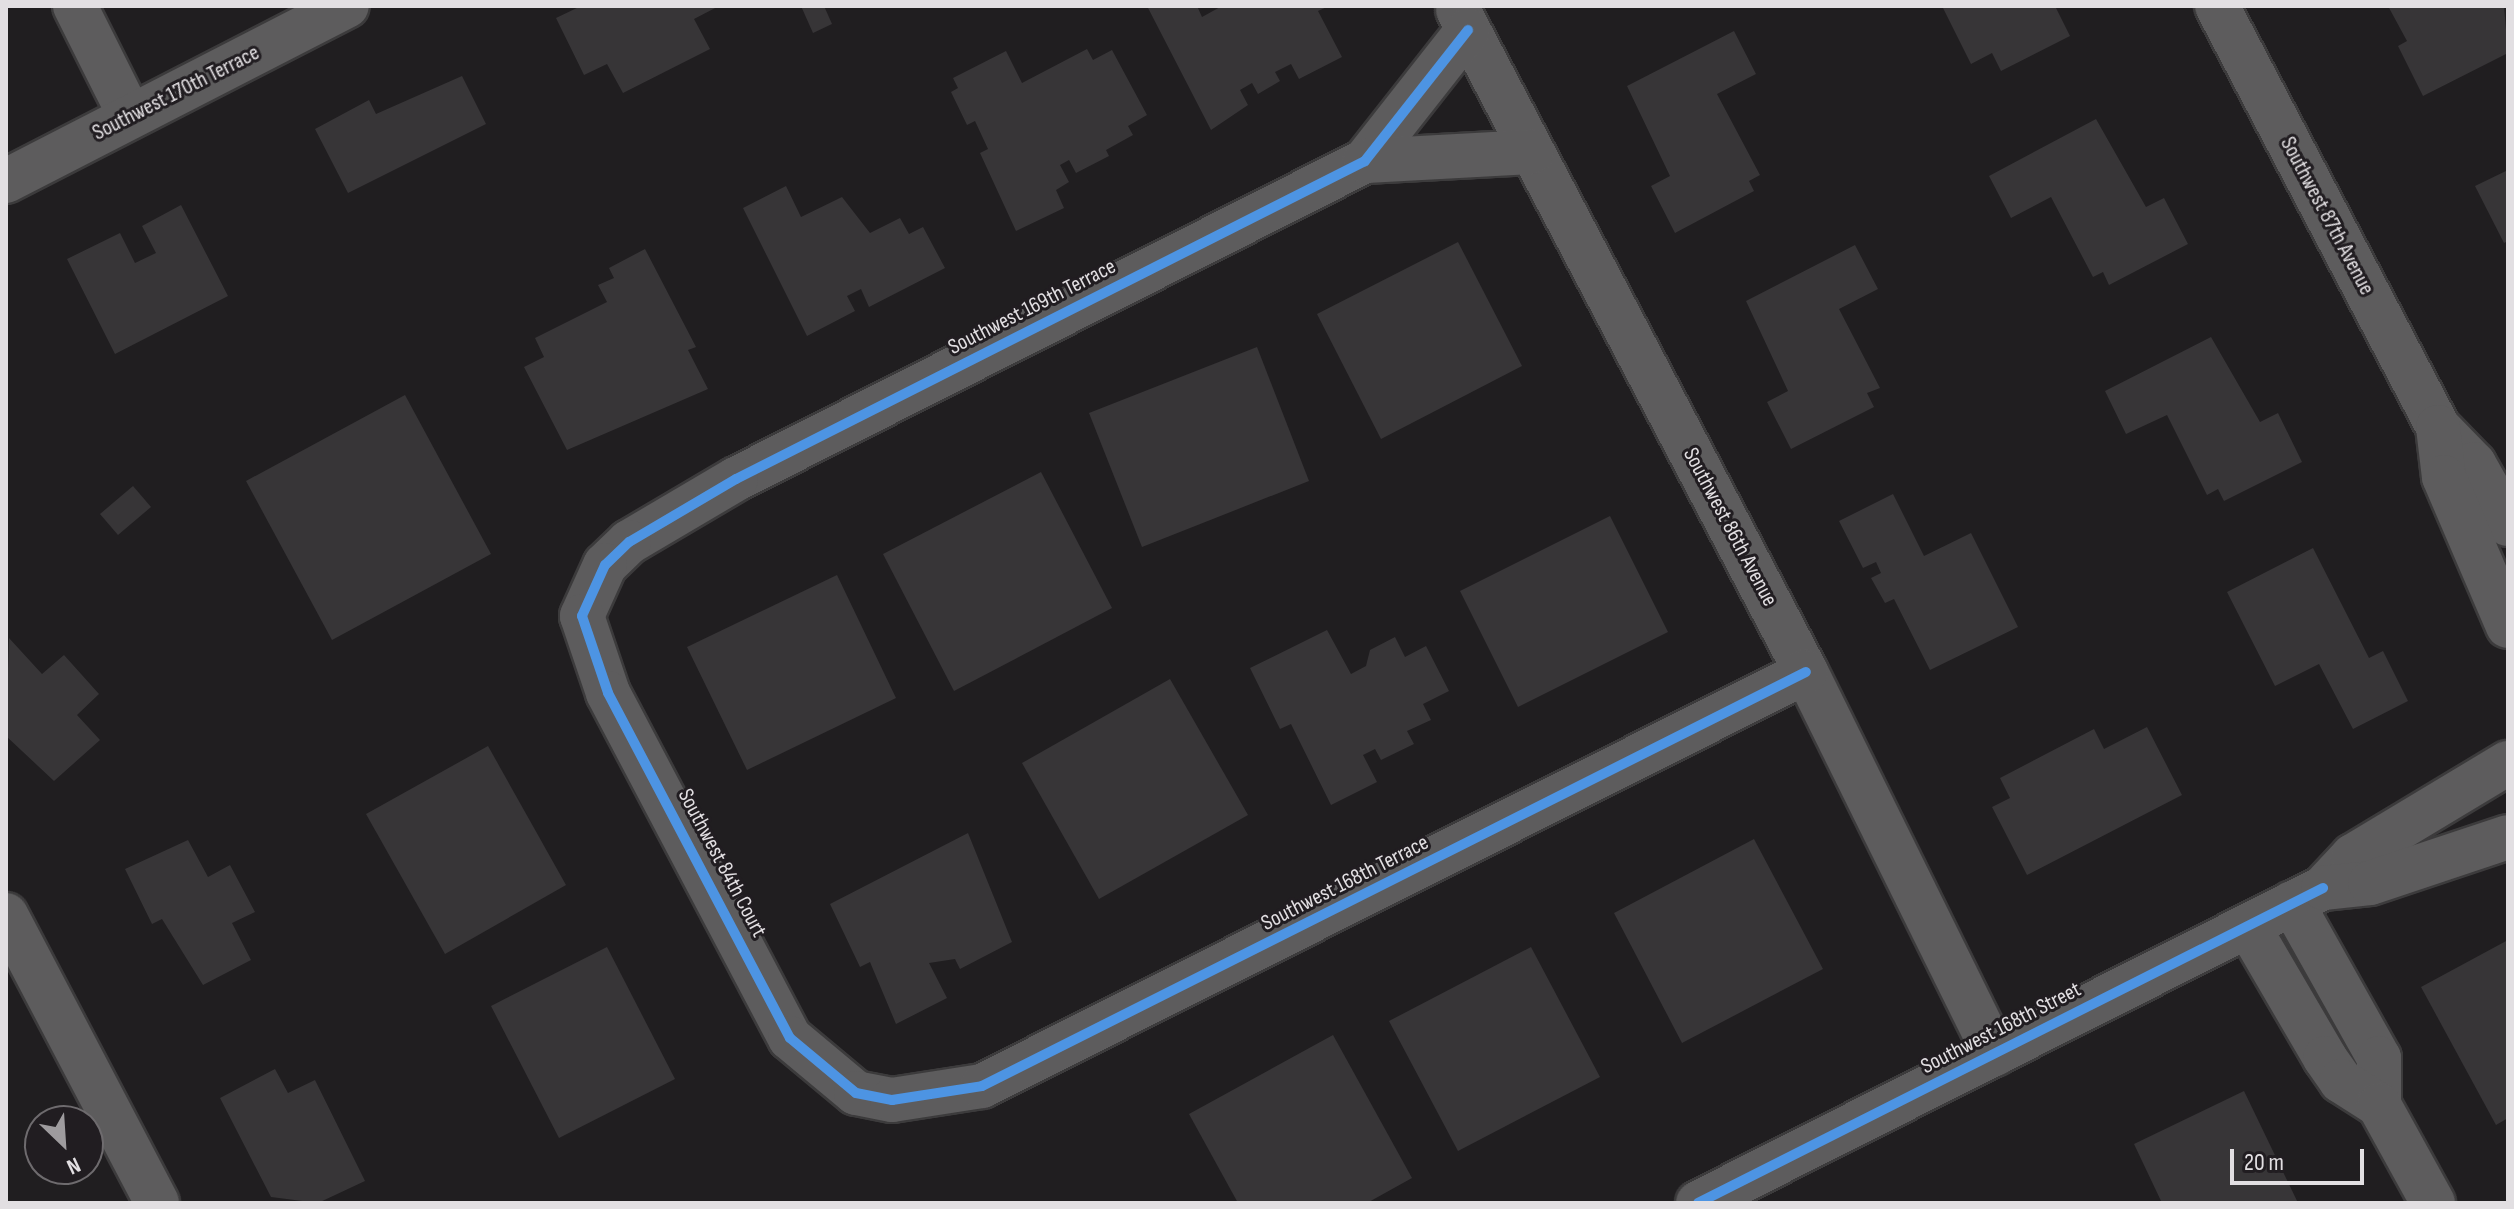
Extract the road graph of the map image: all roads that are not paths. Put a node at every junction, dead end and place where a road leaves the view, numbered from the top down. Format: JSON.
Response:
{"nodes":[{"id":1,"x":75,"y":6,"type":"edge"},
{"id":2,"x":347,"y":6,"type":"edge"},
{"id":3,"x":2217,"y":6,"type":"edge"},
{"id":4,"x":1462,"y":18,"type":"edge"},
{"id":5,"x":130,"y":116,"type":"junction"},
{"id":6,"x":1532,"y":152,"type":"junction"},
{"id":7,"x":1365,"y":161,"type":"junction"},
{"id":8,"x":6,"y":181,"type":"edge"},
{"id":9,"x":2438,"y":427,"type":"junction"},
{"id":10,"x":2508,"y":524,"type":"edge"},
{"id":11,"x":589,"y":593,"type":"joint"},
{"id":12,"x":2508,"y":626,"type":"edge"},
{"id":13,"x":1806,"y":672,"type":"junction"},
{"id":14,"x":2508,"y":763,"type":"edge"},
{"id":15,"x":2508,"y":837,"type":"edge"},
{"id":16,"x":2308,"y":896,"type":"junction"},
{"id":17,"x":6,"y":915,"type":"edge"},
{"id":18,"x":2248,"y":926,"type":"junction"},
{"id":19,"x":1995,"y":1054,"type":"junction"},
{"id":20,"x":892,"y":1100,"type":"joint"},
{"id":21,"x":2379,"y":1105,"type":"junction"},
{"id":22,"x":157,"y":1203,"type":"edge"},
{"id":23,"x":1698,"y":1203,"type":"edge"},
{"id":24,"x":2433,"y":1203,"type":"edge"}],
"edges":[{"from":1,"to":5,"type":"street"},
{"from":2,"to":5,"type":"street","name":"Southwest 170th Terrace"},
{"from":3,"to":9,"type":"street","name":"Southwest 87th Avenue"},
{"from":4,"to":6,"type":"street","name":"Southwest 86th Avenue"},
{"from":4,"to":7,"type":"street","name":"Southwest 169th Terrace"},
{"from":5,"to":8,"type":"street","name":"Southwest 170th Terrace"},
{"from":6,"to":7,"type":"street","name":"Southwest 169th Terrace"},
{"from":6,"to":13,"type":"street","name":"Southwest 86th Avenue"},
{"from":7,"to":11,"type":"street","name":"Southwest 169th Terrace"},
{"from":9,"to":10,"type":"street","name":"Southwest 87th Avenue"},
{"from":9,"to":12,"type":"street","name":"Southwest 87th Avenue"},
{"from":11,"to":20,"type":"street","name":"Southwest 84th Court"},
{"from":13,"to":19,"type":"street","name":"Southwest 86th Avenue"},
{"from":13,"to":20,"type":"street","name":"Southwest 168th Terrace"},
{"from":14,"to":16,"type":"street","name":"Southwest 168th Street"},
{"from":15,"to":16,"type":"street","name":"Southwest 168th Street"},
{"from":16,"to":18,"type":"street","name":"Southwest 168th Street"},
{"from":16,"to":21,"type":"street"},
{"from":17,"to":22,"type":"street"},
{"from":18,"to":19,"type":"street","name":"Southwest 168th Street"},
{"from":18,"to":21,"type":"street"},
{"from":19,"to":23,"type":"street","name":"Southwest 168th Street"},
{"from":21,"to":24,"type":"street"}]}
